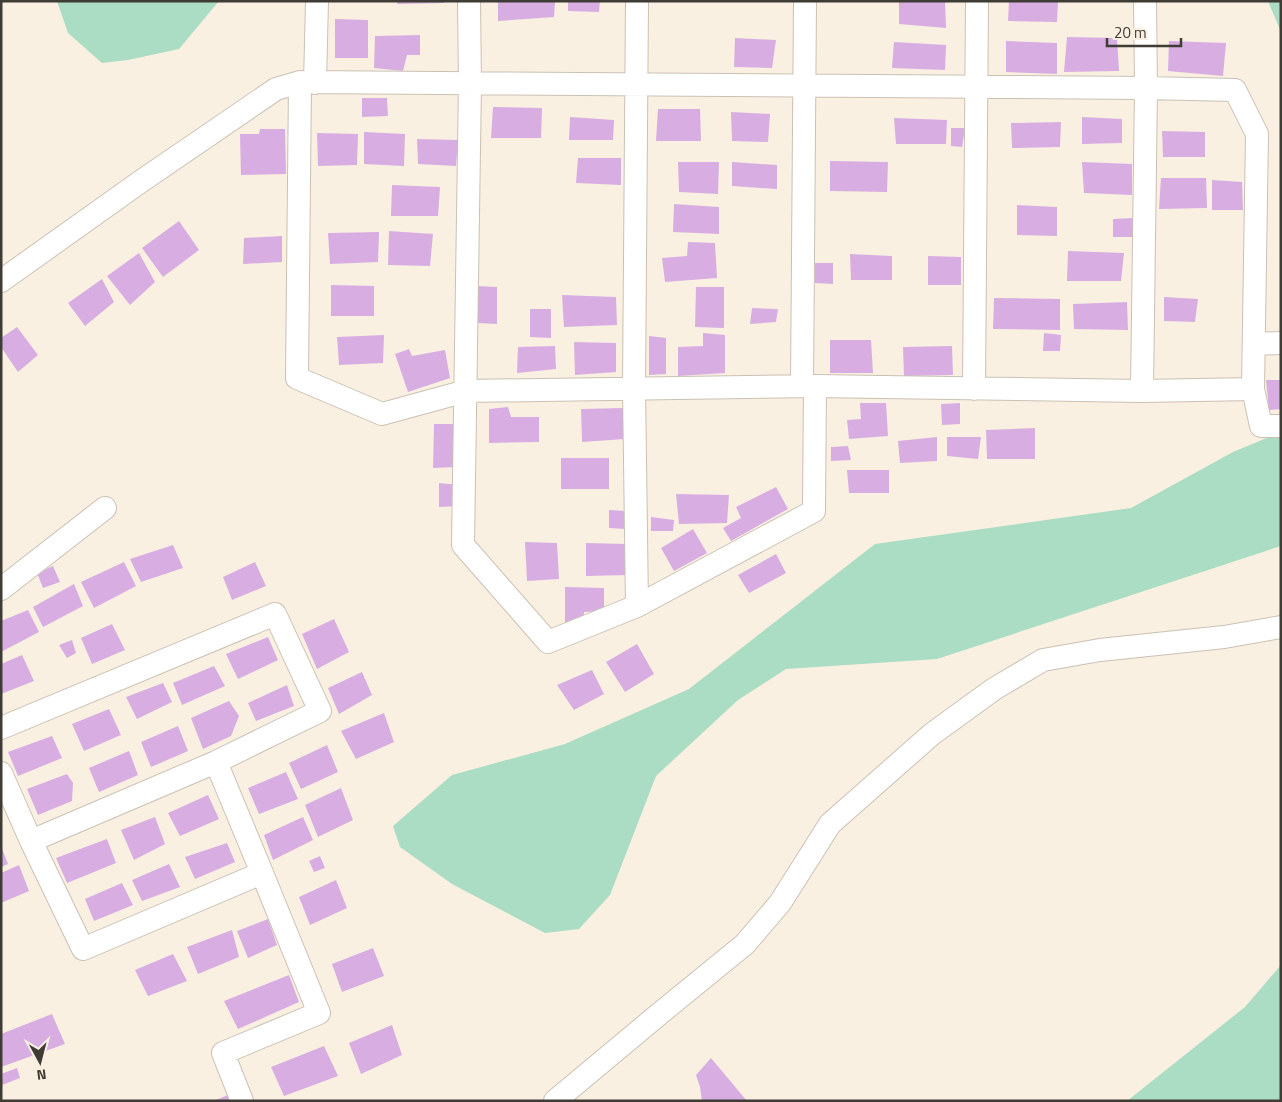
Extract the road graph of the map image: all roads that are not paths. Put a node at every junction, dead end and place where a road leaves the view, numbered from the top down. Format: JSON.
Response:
{"nodes":[{"id":1,"x":317,"y":1,"type":"edge"},
{"id":2,"x":469,"y":1,"type":"edge"},
{"id":3,"x":637,"y":1,"type":"edge"},
{"id":4,"x":805,"y":1,"type":"edge"},
{"id":5,"x":977,"y":1,"type":"edge"},
{"id":6,"x":1145,"y":1,"type":"edge"},
{"id":7,"x":308,"y":82,"type":"junction"},
{"id":8,"x":470,"y":83,"type":"junction"},
{"id":9,"x":637,"y":84,"type":"junction"},
{"id":10,"x":804,"y":86,"type":"junction"},
{"id":11,"x":977,"y":87,"type":"junction"},
{"id":12,"x":1146,"y":88,"type":"junction"},
{"id":13,"x":1,"y":281,"type":"edge"},
{"id":14,"x":1281,"y":343,"type":"edge"},
{"id":15,"x":1254,"y":344,"type":"junction"},
{"id":16,"x":809,"y":386,"type":"junction"},
{"id":17,"x":634,"y":388,"type":"junction"},
{"id":18,"x":974,"y":388,"type":"junction"},
{"id":19,"x":1253,"y":389,"type":"junction"},
{"id":20,"x":466,"y":391,"type":"junction"},
{"id":21,"x":1142,"y":391,"type":"junction"},
{"id":22,"x":1281,"y":426,"type":"edge"},
{"id":23,"x":105,"y":508,"type":"dead end"},
{"id":24,"x":1,"y":589,"type":"edge"},
{"id":25,"x":637,"y":606,"type":"junction"},
{"id":26,"x":1281,"y":627,"type":"edge"},
{"id":27,"x":1,"y":728,"type":"edge"},
{"id":28,"x":216,"y":762,"type":"junction"},
{"id":29,"x":1,"y":773,"type":"edge"},
{"id":30,"x":31,"y":840,"type":"junction"},
{"id":31,"x":262,"y":873,"type":"junction"},
{"id":32,"x":242,"y":1101,"type":"edge"},
{"id":33,"x":555,"y":1101,"type":"edge"}],
"edges":[{"from":1,"to":7,"type":"street"},
{"from":2,"to":8,"type":"street"},
{"from":3,"to":9,"type":"street"},
{"from":4,"to":10,"type":"street"},
{"from":5,"to":11,"type":"street"},
{"from":6,"to":12,"type":"street"},
{"from":7,"to":8,"type":"street"},
{"from":7,"to":13,"type":"street"},
{"from":7,"to":20,"type":"street"},
{"from":8,"to":9,"type":"street"},
{"from":8,"to":20,"type":"street"},
{"from":9,"to":10,"type":"street"},
{"from":9,"to":17,"type":"street"},
{"from":10,"to":11,"type":"street"},
{"from":10,"to":16,"type":"street"},
{"from":11,"to":12,"type":"street"},
{"from":11,"to":18,"type":"street"},
{"from":12,"to":15,"type":"street"},
{"from":12,"to":21,"type":"street"},
{"from":14,"to":15,"type":"street"},
{"from":15,"to":19,"type":"street"},
{"from":16,"to":17,"type":"street"},
{"from":16,"to":18,"type":"street"},
{"from":16,"to":25,"type":"street"},
{"from":17,"to":20,"type":"street"},
{"from":17,"to":25,"type":"street"},
{"from":18,"to":21,"type":"street"},
{"from":19,"to":21,"type":"street"},
{"from":19,"to":22,"type":"street"},
{"from":20,"to":25,"type":"street"},
{"from":23,"to":24,"type":"street"},
{"from":26,"to":33,"type":"street"},
{"from":27,"to":28,"type":"street"},
{"from":28,"to":30,"type":"street"},
{"from":28,"to":31,"type":"street"},
{"from":29,"to":30,"type":"street"},
{"from":30,"to":31,"type":"street"},
{"from":31,"to":32,"type":"street"}]}
